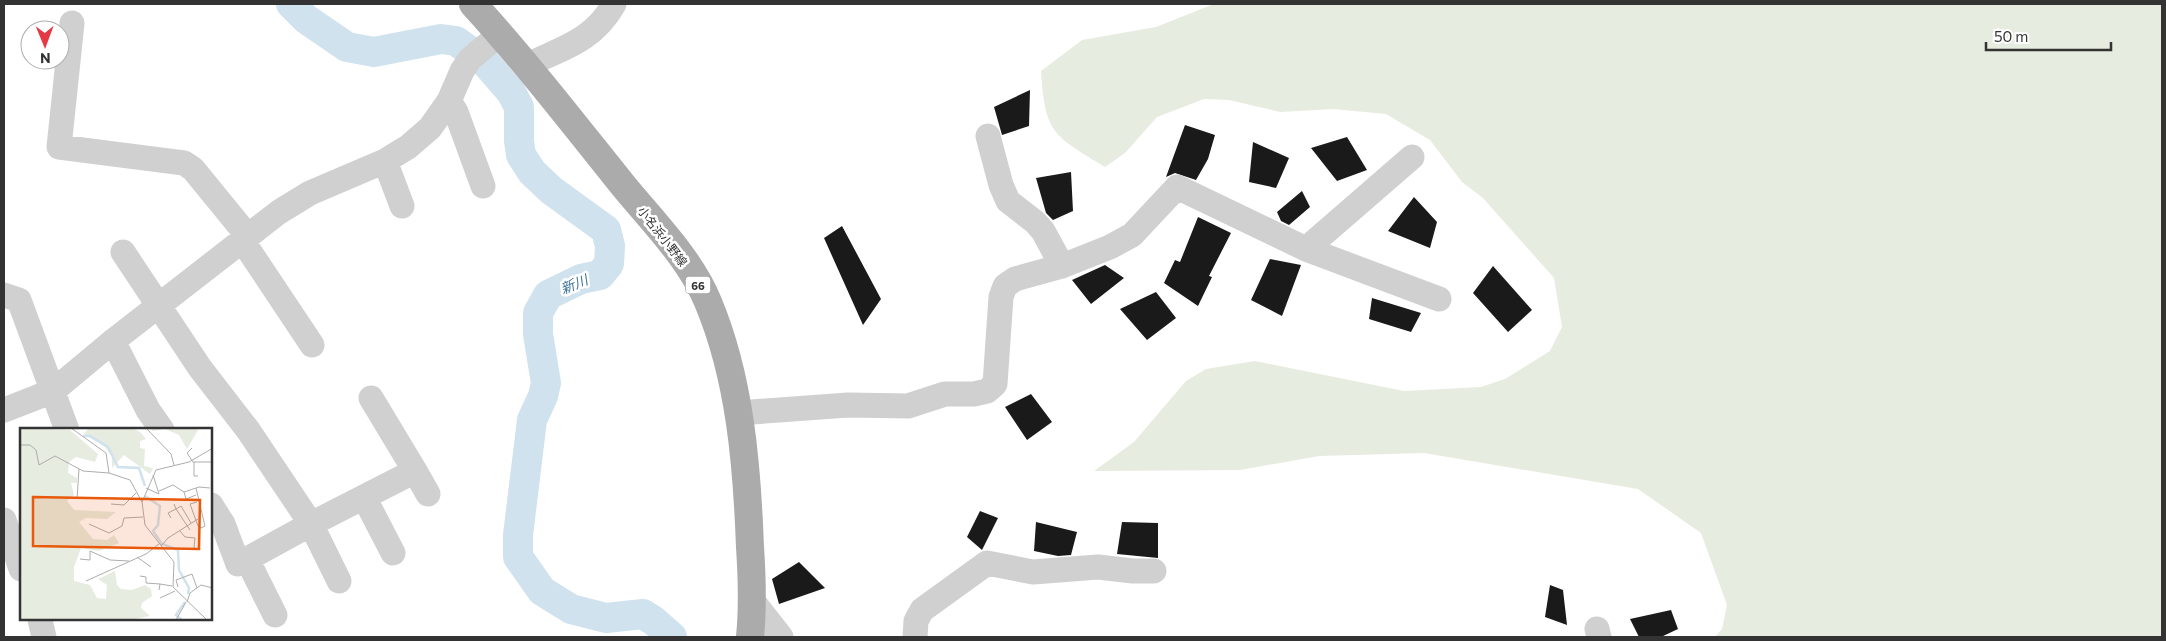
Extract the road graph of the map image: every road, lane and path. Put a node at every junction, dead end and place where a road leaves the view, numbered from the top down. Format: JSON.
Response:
{"nodes":[{"id":1,"x":472,"y":4,"type":"edge"},
{"id":2,"x":614,"y":4,"type":"edge"},
{"id":3,"x":72,"y":23,"type":"dead end"},
{"id":4,"x":496,"y":38,"type":"junction"},
{"id":5,"x":526,"y":65,"type":"junction"},
{"id":6,"x":449,"y":101,"type":"junction"},
{"id":7,"x":988,"y":136,"type":"dead end"},
{"id":8,"x":1412,"y":158,"type":"dead end"},
{"id":9,"x":385,"y":161,"type":"junction"},
{"id":10,"x":483,"y":186,"type":"dead end"},
{"id":11,"x":402,"y":206,"type":"dead end"},
{"id":12,"x":245,"y":237,"type":"junction"},
{"id":13,"x":1306,"y":248,"type":"junction"},
{"id":14,"x":123,"y":252,"type":"dead end"},
{"id":15,"x":1062,"y":266,"type":"junction"},
{"id":16,"x":4,"y":295,"type":"edge"},
{"id":17,"x":1439,"y":299,"type":"dead end"},
{"id":18,"x":158,"y":306,"type":"junction"},
{"id":19,"x":113,"y":340,"type":"junction"},
{"id":20,"x":312,"y":344,"type":"dead end"},
{"id":21,"x":53,"y":391,"type":"junction"},
{"id":22,"x":371,"y":398,"type":"dead end"},
{"id":23,"x":4,"y":410,"type":"edge"},
{"id":24,"x":738,"y":413,"type":"junction"},
{"id":25,"x":66,"y":428,"type":"edge"},
{"id":26,"x":161,"y":428,"type":"edge"},
{"id":27,"x":415,"y":471,"type":"junction"},
{"id":28,"x":428,"y":494,"type":"dead end"},
{"id":29,"x":364,"y":497,"type":"junction"},
{"id":30,"x":212,"y":508,"type":"edge"},
{"id":31,"x":4,"y":520,"type":"edge"},
{"id":32,"x":311,"y":524,"type":"junction"},
{"id":33,"x":393,"y":553,"type":"dead end"},
{"id":34,"x":247,"y":559,"type":"junction"},
{"id":35,"x":20,"y":566,"type":"edge"},
{"id":36,"x":1154,"y":570,"type":"dead end"},
{"id":37,"x":339,"y":581,"type":"dead end"},
{"id":38,"x":752,"y":600,"type":"junction"},
{"id":39,"x":275,"y":614,"type":"dead end"},
{"id":40,"x":40,"y":621,"type":"edge"},
{"id":41,"x":44,"y":637,"type":"edge"},
{"id":42,"x":750,"y":637,"type":"edge"},
{"id":43,"x":781,"y":637,"type":"edge"},
{"id":44,"x":915,"y":637,"type":"edge"}],
"edges":[{"from":1,"to":4,"type":"main road","name":"小名浜小野線","number":"66"},
{"from":2,"to":5,"type":"street"},
{"from":3,"to":12,"type":"street"},
{"from":4,"to":5,"type":"main road","name":"小名浜小野線","number":"66"},
{"from":4,"to":6,"type":"street"},
{"from":5,"to":24,"type":"main road","name":"小名浜小野線","number":"66"},
{"from":6,"to":9,"type":"street"},
{"from":6,"to":10,"type":"street"},
{"from":7,"to":15,"type":"street"},
{"from":8,"to":13,"type":"street"},
{"from":9,"to":11,"type":"street"},
{"from":9,"to":12,"type":"street"},
{"from":12,"to":18,"type":"street"},
{"from":12,"to":20,"type":"street"},
{"from":13,"to":15,"type":"street"},
{"from":13,"to":17,"type":"street"},
{"from":14,"to":18,"type":"street"},
{"from":15,"to":24,"type":"street"},
{"from":16,"to":21,"type":"street"},
{"from":18,"to":19,"type":"street"},
{"from":18,"to":32,"type":"street"},
{"from":19,"to":21,"type":"street"},
{"from":19,"to":26,"type":"street"},
{"from":21,"to":23,"type":"street"},
{"from":21,"to":25,"type":"street"},
{"from":22,"to":27,"type":"street"},
{"from":24,"to":38,"type":"main road","name":"小名浜小野線","number":"66"},
{"from":27,"to":28,"type":"street"},
{"from":27,"to":29,"type":"street"},
{"from":29,"to":32,"type":"street"},
{"from":29,"to":33,"type":"street"},
{"from":30,"to":34,"type":"street"},
{"from":31,"to":35,"type":"street"},
{"from":32,"to":34,"type":"street"},
{"from":32,"to":37,"type":"street"},
{"from":34,"to":39,"type":"street"},
{"from":36,"to":44,"type":"street"},
{"from":38,"to":42,"type":"main road","name":"小名浜小野線","number":"66"},
{"from":38,"to":43,"type":"street"},
{"from":40,"to":41,"type":"street"}]}
